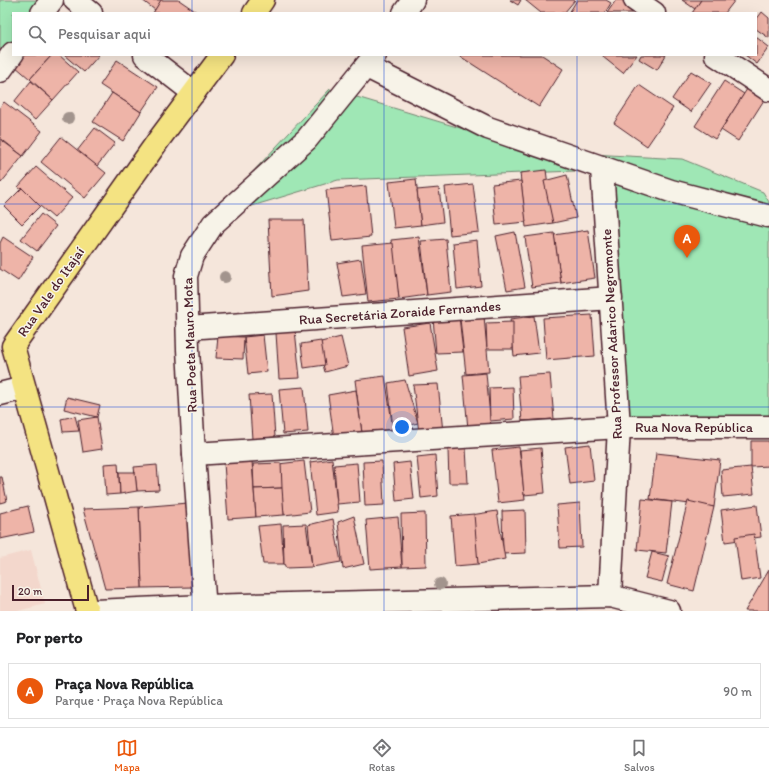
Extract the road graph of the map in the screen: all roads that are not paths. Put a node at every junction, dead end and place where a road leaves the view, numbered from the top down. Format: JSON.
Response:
{"nodes":[{"id":1,"x":52,"y":0,"type":"edge"},
{"id":2,"x":75,"y":0,"type":"edge"},
{"id":3,"x":263,"y":0,"type":"edge"},
{"id":4,"x":413,"y":0,"type":"edge"},
{"id":5,"x":635,"y":0,"type":"edge"},
{"id":6,"x":43,"y":12,"type":"edge"},
{"id":7,"x":90,"y":12,"type":"edge"},
{"id":8,"x":255,"y":12,"type":"edge"},
{"id":9,"x":405,"y":12,"type":"edge"},
{"id":10,"x":653,"y":12,"type":"edge"},
{"id":11,"x":12,"y":54,"type":"edge"},
{"id":12,"x":146,"y":56,"type":"edge"},
{"id":13,"x":221,"y":56,"type":"edge"},
{"id":14,"x":718,"y":56,"type":"edge"},
{"id":15,"x":371,"y":61,"type":"edge"},
{"id":16,"x":0,"y":71,"type":"edge"},
{"id":17,"x":769,"y":90,"type":"edge"},
{"id":18,"x":194,"y":93,"type":"junction"},
{"id":19,"x":602,"y":168,"type":"junction"},
{"id":20,"x":768,"y":219,"type":"edge"},
{"id":21,"x":611,"y":298,"type":"junction"},
{"id":22,"x":188,"y":328,"type":"junction"},
{"id":23,"x":6,"y":342,"type":"edge"},
{"id":24,"x":24,"y":388,"type":"junction"},
{"id":25,"x":0,"y":394,"type":"edge"},
{"id":26,"x":619,"y":427,"type":"junction"},
{"id":27,"x":769,"y":427,"type":"edge"},
{"id":28,"x":194,"y":454,"type":"junction"},
{"id":29,"x":610,"y":596,"type":"junction"},
{"id":30,"x":205,"y":608,"type":"edge"},
{"id":31,"x":87,"y":611,"type":"edge"},
{"id":32,"x":96,"y":611,"type":"edge"},
{"id":33,"x":669,"y":611,"type":"edge"}],
"edges":[{"from":1,"to":6,"type":"street"},
{"from":2,"to":7,"type":"street"},
{"from":3,"to":8,"type":"main road"},
{"from":4,"to":9,"type":"street"},
{"from":5,"to":10,"type":"street"},
{"from":11,"to":16,"type":"street"},
{"from":12,"to":18,"type":"street"},
{"from":13,"to":18,"type":"main road","name":"Rua Vale do Itajaí"},
{"from":14,"to":17,"type":"street"},
{"from":15,"to":19,"type":"street"},
{"from":15,"to":22,"type":"street","name":"Rua Poeta Mauro Mota"},
{"from":18,"to":23,"type":"main road","name":"Rua Vale do Itajaí"},
{"from":19,"to":20,"type":"street"},
{"from":19,"to":21,"type":"street","name":"Rua Professor Adarico Negromonte"},
{"from":21,"to":22,"type":"street","name":"Rua Secretária Zoraide Fernandes"},
{"from":21,"to":26,"type":"street","name":"Rua Professor Adarico Negromonte"},
{"from":22,"to":28,"type":"street","name":"Rua Poeta Mauro Mota"},
{"from":23,"to":24,"type":"main road","name":"Rua Vale do Itajaí"},
{"from":24,"to":25,"type":"street"},
{"from":24,"to":31,"type":"main road","name":"Rua Vale do Itajaí"},
{"from":26,"to":27,"type":"street","name":"Rua Nova República"},
{"from":26,"to":28,"type":"street","name":"Rua Nova República"},
{"from":26,"to":29,"type":"street","name":"Rua Professor Adarico Negromonte"},
{"from":28,"to":30,"type":"street","name":"Rua Poeta Mauro Mota"},
{"from":29,"to":30,"type":"street"},
{"from":29,"to":33,"type":"street"},
{"from":30,"to":32,"type":"street"}]}
